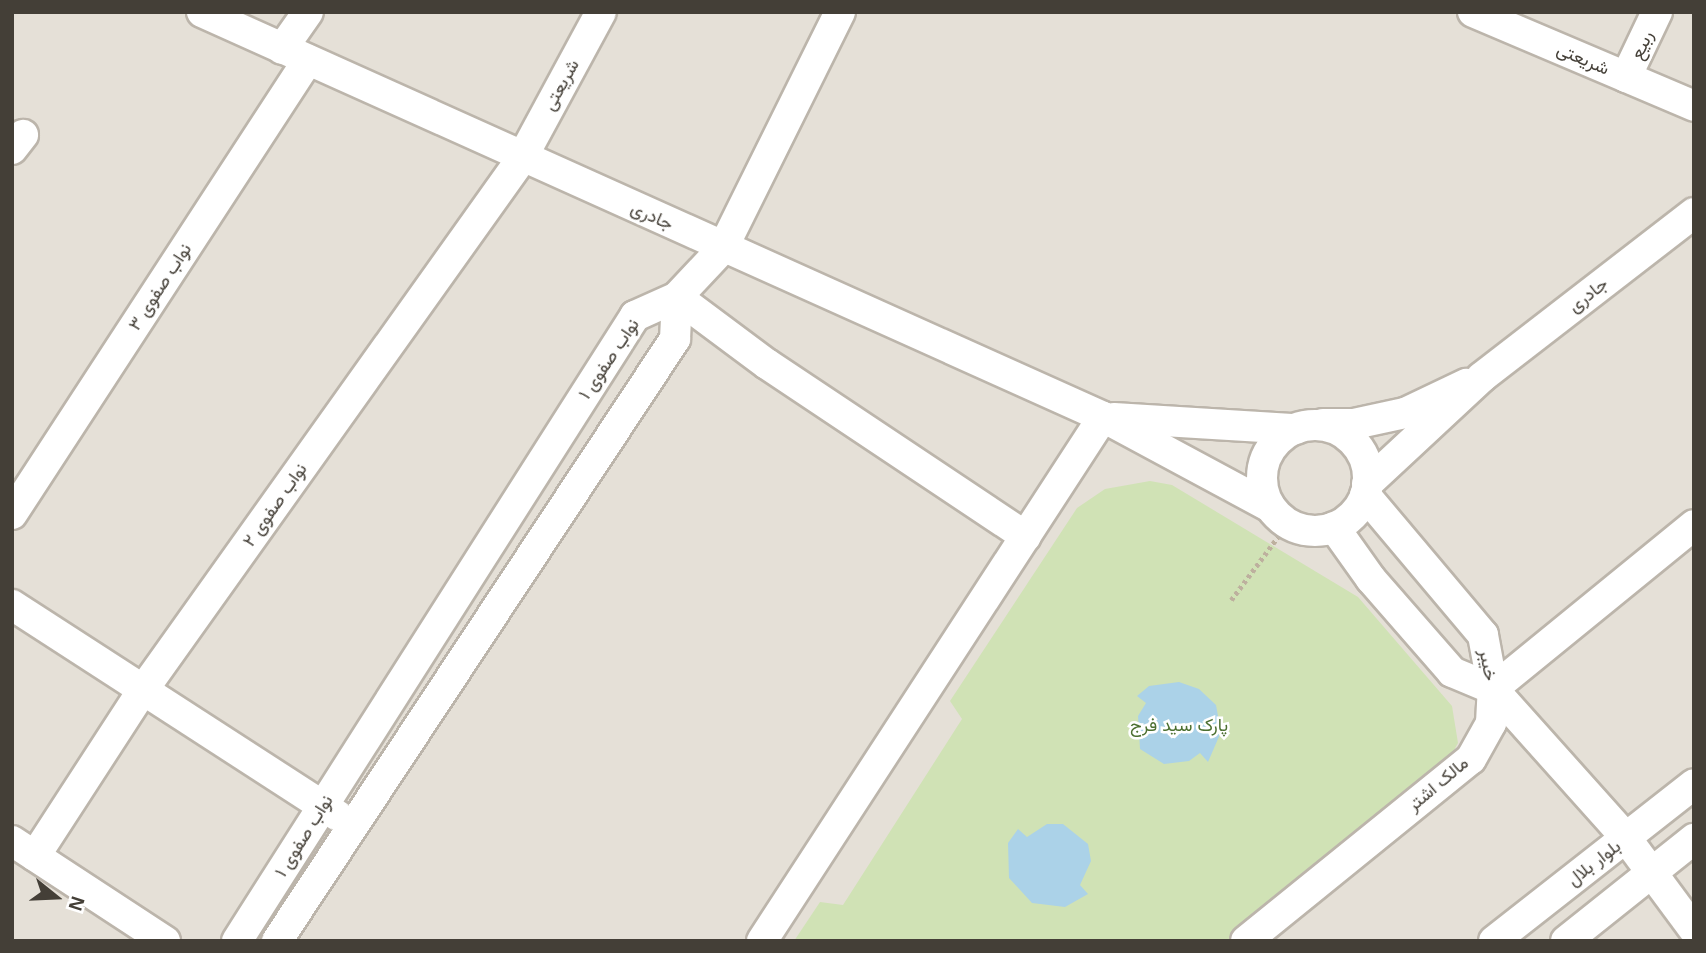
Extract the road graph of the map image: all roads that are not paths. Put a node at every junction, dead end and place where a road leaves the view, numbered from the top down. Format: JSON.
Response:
{"nodes":[{"id":1,"x":202,"y":12,"type":"edge"},
{"id":2,"x":308,"y":12,"type":"edge"},
{"id":3,"x":601,"y":12,"type":"edge"},
{"id":4,"x":840,"y":12,"type":"edge"},
{"id":5,"x":1473,"y":12,"type":"edge"},
{"id":6,"x":1657,"y":12,"type":"edge"},
{"id":7,"x":295,"y":55,"type":"junction"},
{"id":8,"x":1626,"y":77,"type":"junction"},
{"id":9,"x":1694,"y":106,"type":"edge"},
{"id":10,"x":522,"y":158,"type":"junction"},
{"id":11,"x":1694,"y":213,"type":"edge"},
{"id":12,"x":723,"y":248,"type":"junction"},
{"id":13,"x":677,"y":297,"type":"junction"},
{"id":14,"x":1482,"y":377,"type":"junction"},
{"id":15,"x":1103,"y":417,"type":"junction"},
{"id":16,"x":1308,"y":427,"type":"junction"},
{"id":17,"x":1366,"y":489,"type":"junction"},
{"id":18,"x":12,"y":514,"type":"edge"},
{"id":19,"x":1279,"y":516,"type":"junction"},
{"id":20,"x":1694,"y":526,"type":"edge"},
{"id":21,"x":1334,"y":527,"type":"junction"},
{"id":22,"x":1026,"y":537,"type":"junction"},
{"id":23,"x":12,"y":605,"type":"edge"},
{"id":24,"x":1493,"y":689,"type":"junction"},
{"id":25,"x":143,"y":690,"type":"junction"},
{"id":26,"x":1694,"y":784,"type":"edge"},
{"id":27,"x":323,"y":806,"type":"junction"},
{"id":28,"x":353,"y":826,"type":"junction"},
{"id":29,"x":1626,"y":838,"type":"junction"},
{"id":30,"x":1694,"y":839,"type":"edge"},
{"id":31,"x":23,"y":848,"type":"edge"},
{"id":32,"x":1651,"y":873,"type":"junction"},
{"id":33,"x":1694,"y":930,"type":"edge"},
{"id":34,"x":165,"y":941,"type":"edge"},
{"id":35,"x":237,"y":941,"type":"edge"},
{"id":36,"x":277,"y":941,"type":"edge"},
{"id":37,"x":762,"y":941,"type":"edge"},
{"id":38,"x":1246,"y":941,"type":"edge"},
{"id":39,"x":1494,"y":941,"type":"edge"},
{"id":40,"x":1566,"y":941,"type":"edge"}],
"edges":[{"from":1,"to":7,"type":"street","name":"جادری"},
{"from":2,"to":7,"type":"street","name":"نواب صفوی ۳"},
{"from":3,"to":10,"type":"street","name":"شریعتی"},
{"from":4,"to":12,"type":"street"},
{"from":5,"to":8,"type":"street","name":"شریعتی"},
{"from":6,"to":8,"type":"street","name":"ربیع"},
{"from":7,"to":10,"type":"street","name":"جادری"},
{"from":7,"to":18,"type":"street","name":"نواب صفوی ۳"},
{"from":8,"to":9,"type":"street","name":"شریعتی"},
{"from":10,"to":12,"type":"street","name":"جادری"},
{"from":10,"to":25,"type":"street","name":"نواب صفوی ۲"},
{"from":11,"to":14,"type":"street","name":"جادری"},
{"from":12,"to":13,"type":"street"},
{"from":12,"to":15,"type":"street","name":"جادری"},
{"from":13,"to":22,"type":"street"},
{"from":13,"to":27,"type":"street","name":"نواب صفوی ۱"},
{"from":13,"to":28,"type":"street","name":"نواب صفوی ۱"},
{"from":14,"to":16,"type":"street"},
{"from":14,"to":17,"type":"street"},
{"from":15,"to":16,"type":"street"},
{"from":15,"to":19,"type":"street","name":"جادری"},
{"from":15,"to":22,"type":"street"},
{"from":16,"to":17,"type":"street"},
{"from":16,"to":19,"type":"street"},
{"from":17,"to":21,"type":"street"},
{"from":17,"to":24,"type":"street","name":"خیبر"},
{"from":19,"to":21,"type":"street"},
{"from":20,"to":24,"type":"street"},
{"from":21,"to":24,"type":"street","name":"خیبر"},
{"from":22,"to":37,"type":"street"},
{"from":23,"to":25,"type":"street"},
{"from":24,"to":29,"type":"street"},
{"from":24,"to":38,"type":"street","name":"مالک اشتر"},
{"from":25,"to":27,"type":"street"},
{"from":25,"to":31,"type":"street","name":"نواب صفوی ۲"},
{"from":26,"to":29,"type":"street","name":"بلوار بلال"},
{"from":27,"to":28,"type":"street"},
{"from":27,"to":35,"type":"street","name":"نواب صفوی ۱"},
{"from":28,"to":36,"type":"street","name":"نواب صفوی ۱"},
{"from":29,"to":32,"type":"street"},
{"from":29,"to":39,"type":"street","name":"بلوار بلال"},
{"from":30,"to":32,"type":"street"},
{"from":31,"to":34,"type":"street"},
{"from":32,"to":33,"type":"street"},
{"from":32,"to":40,"type":"street"}]}
